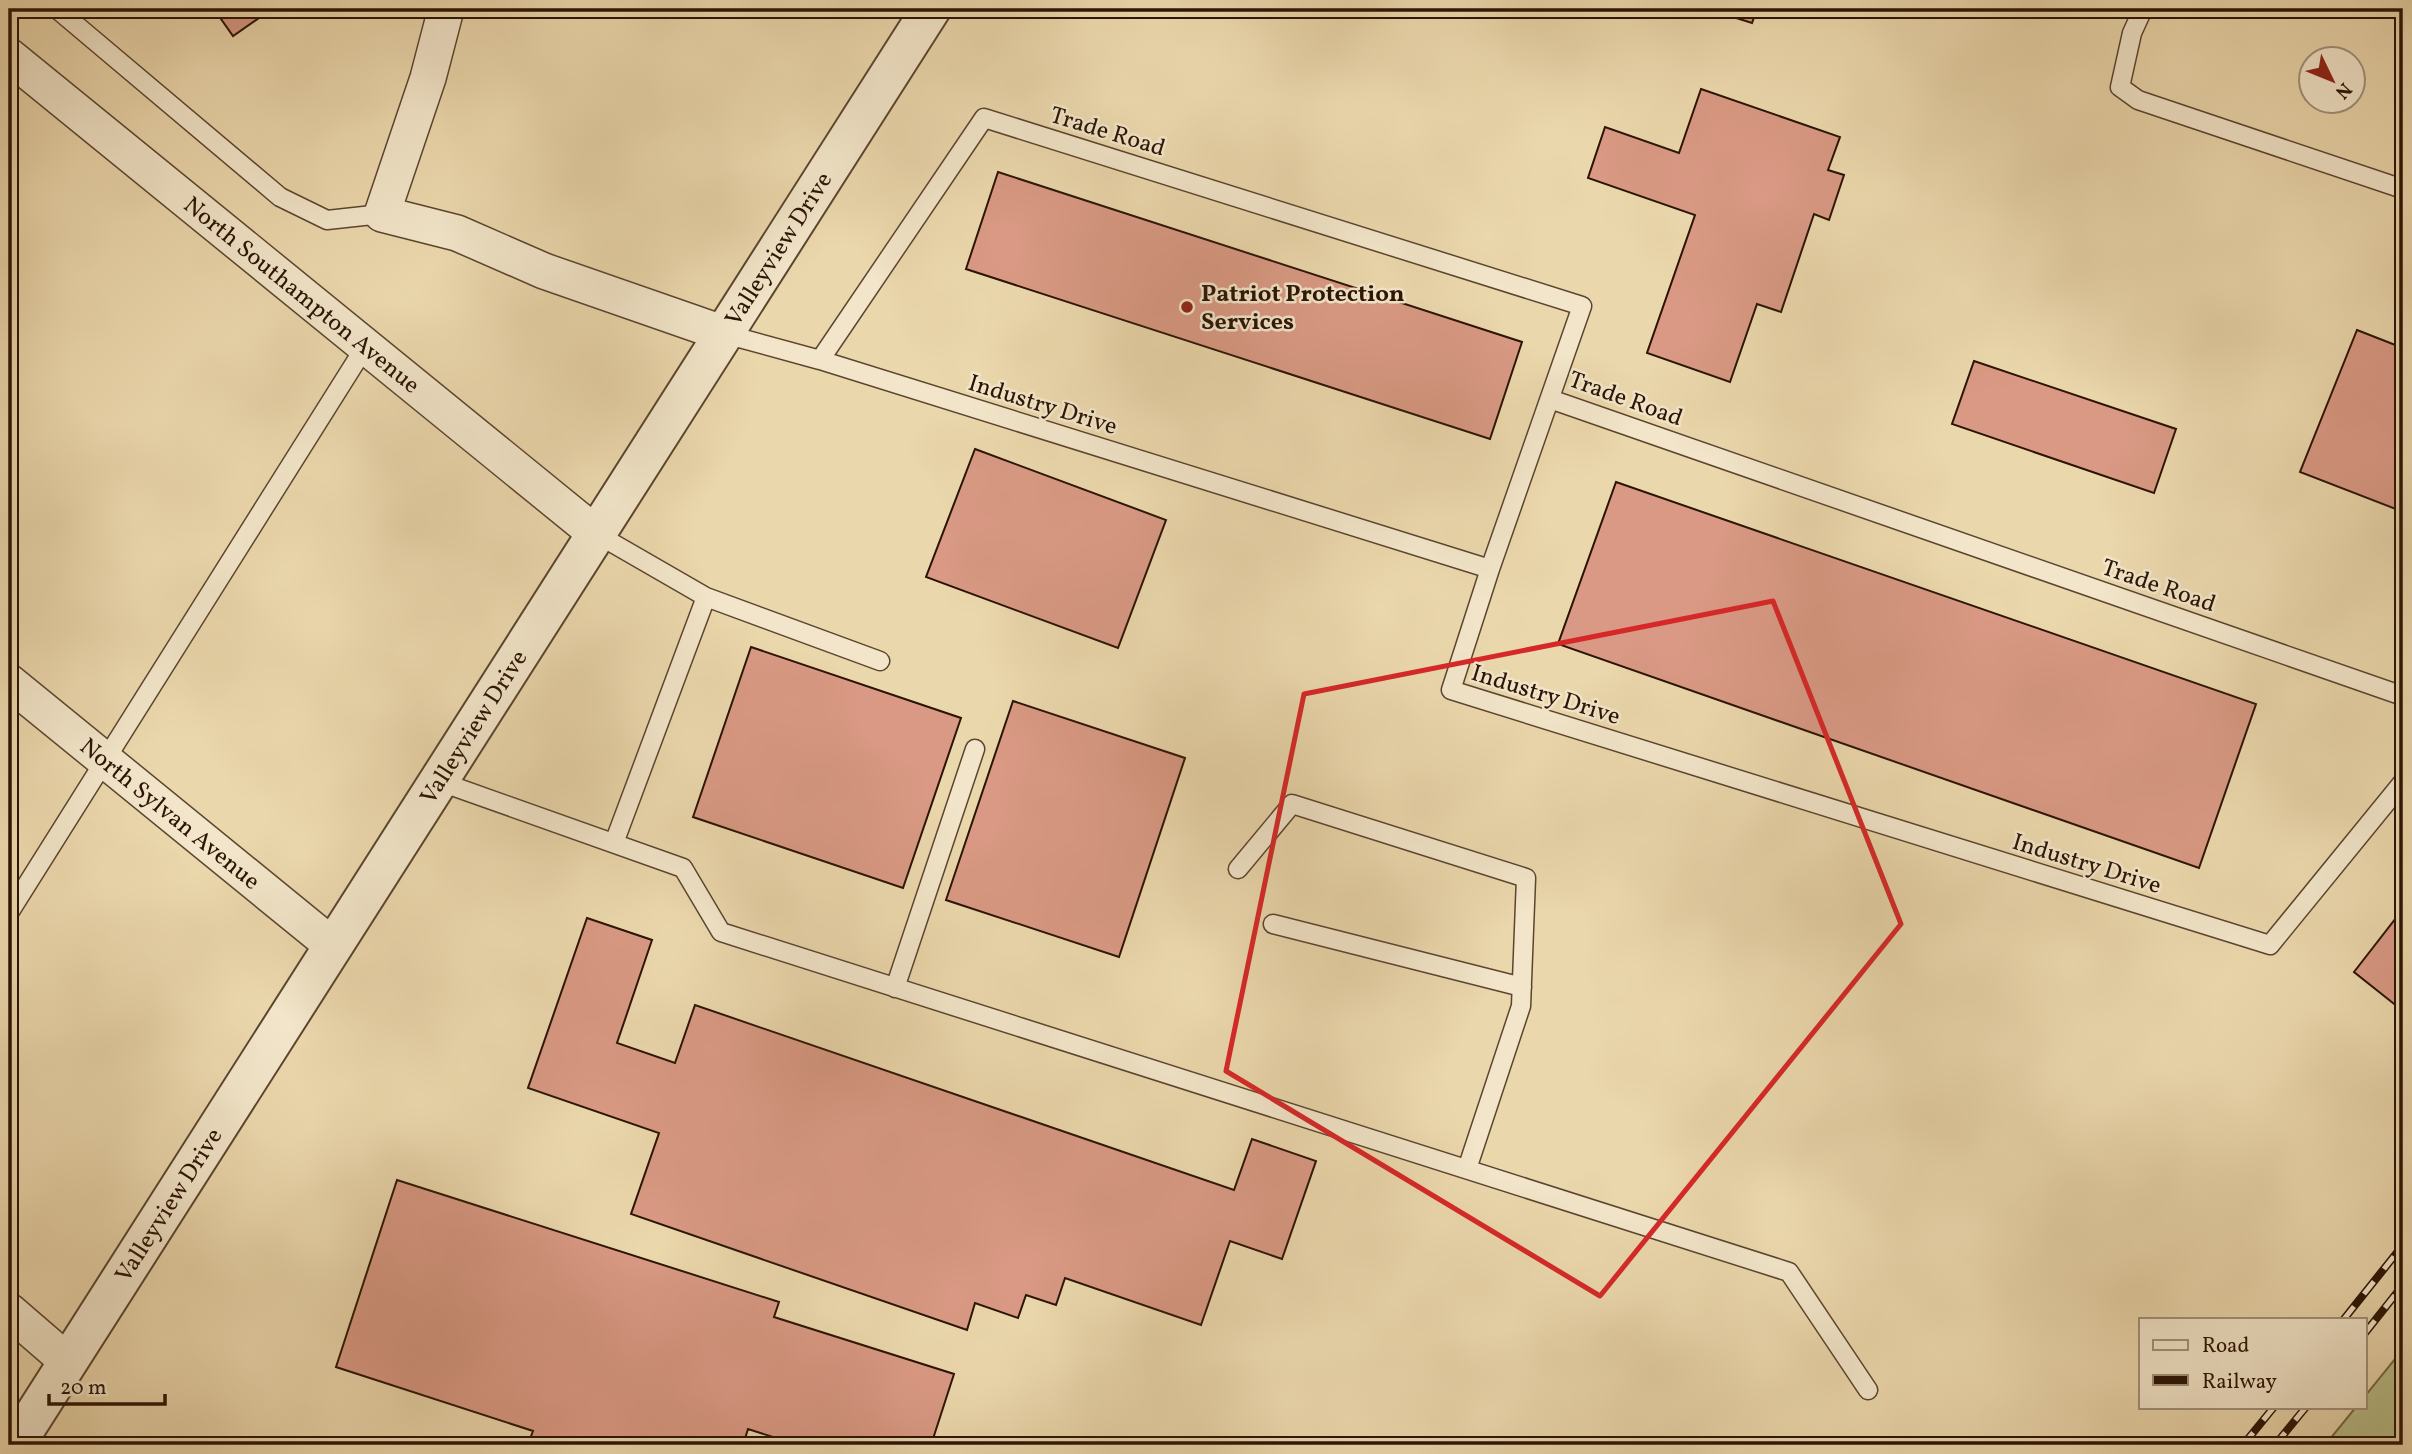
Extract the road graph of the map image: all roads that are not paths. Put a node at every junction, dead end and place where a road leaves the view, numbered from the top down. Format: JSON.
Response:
{"nodes":[{"id":1,"x":57,"y":9,"type":"edge"},
{"id":2,"x":446,"y":9,"type":"edge"},
{"id":3,"x":931,"y":9,"type":"edge"},
{"id":4,"x":2144,"y":9,"type":"edge"},
{"id":5,"x":9,"y":56,"type":"edge"},
{"id":6,"x":2403,"y":189,"type":"edge"},
{"id":7,"x":382,"y":214,"type":"junction"},
{"id":8,"x":725,"y":334,"type":"junction"},
{"id":9,"x":365,"y":347,"type":"junction"},
{"id":10,"x":820,"y":360,"type":"junction"},
{"id":11,"x":1550,"y":399,"type":"junction"},
{"id":12,"x":595,"y":533,"type":"junction"},
{"id":13,"x":1490,"y":569,"type":"junction"},
{"id":14,"x":706,"y":597,"type":"junction"},
{"id":15,"x":880,"y":661,"type":"dead end"},
{"id":16,"x":9,"y":682,"type":"edge"},
{"id":17,"x":2403,"y":696,"type":"edge"},
{"id":18,"x":975,"y":749,"type":"dead end"},
{"id":19,"x":103,"y":759,"type":"junction"},
{"id":20,"x":438,"y":780,"type":"junction"},
{"id":21,"x":2403,"y":782,"type":"edge"},
{"id":22,"x":614,"y":843,"type":"junction"},
{"id":23,"x":1238,"y":869,"type":"dead end"},
{"id":24,"x":9,"y":913,"type":"edge"},
{"id":25,"x":1273,"y":924,"type":"dead end"},
{"id":26,"x":333,"y":946,"type":"junction"},
{"id":27,"x":1522,"y":987,"type":"junction"},
{"id":28,"x":895,"y":988,"type":"junction"},
{"id":29,"x":1467,"y":1169,"type":"junction"},
{"id":30,"x":9,"y":1311,"type":"edge"},
{"id":31,"x":67,"y":1361,"type":"junction"},
{"id":32,"x":1868,"y":1390,"type":"dead end"},
{"id":33,"x":15,"y":1445,"type":"edge"}],
"edges":[{"from":1,"to":7,"type":"lane"},
{"from":2,"to":7,"type":"street"},
{"from":3,"to":8,"type":"street","name":"Valleyview Drive"},
{"from":4,"to":6,"type":"lane"},
{"from":5,"to":9,"type":"street","name":"North Southampton Avenue"},
{"from":7,"to":8,"type":"street"},
{"from":8,"to":10,"type":"lane","name":"Industry Drive"},
{"from":8,"to":12,"type":"street","name":"Valleyview Drive"},
{"from":9,"to":12,"type":"street","name":"North Southampton Avenue"},
{"from":9,"to":19,"type":"lane"},
{"from":10,"to":11,"type":"lane","name":"Trade Road"},
{"from":10,"to":13,"type":"lane","name":"Industry Drive"},
{"from":11,"to":13,"type":"lane"},
{"from":11,"to":17,"type":"lane","name":"Trade Road"},
{"from":12,"to":14,"type":"lane"},
{"from":12,"to":20,"type":"street","name":"Valleyview Drive"},
{"from":13,"to":21,"type":"lane","name":"Industry Drive"},
{"from":14,"to":15,"type":"lane"},
{"from":14,"to":22,"type":"lane"},
{"from":16,"to":19,"type":"street","name":"North Sylvan Avenue"},
{"from":18,"to":28,"type":"lane"},
{"from":19,"to":24,"type":"lane"},
{"from":19,"to":26,"type":"street","name":"North Sylvan Avenue"},
{"from":20,"to":22,"type":"lane"},
{"from":20,"to":26,"type":"street","name":"Valleyview Drive"},
{"from":22,"to":28,"type":"lane"},
{"from":23,"to":27,"type":"lane"},
{"from":25,"to":27,"type":"lane"},
{"from":26,"to":31,"type":"street","name":"Valleyview Drive"},
{"from":27,"to":29,"type":"lane"},
{"from":28,"to":29,"type":"lane"},
{"from":29,"to":32,"type":"lane"},
{"from":30,"to":31,"type":"street"},
{"from":31,"to":33,"type":"street","name":"Valleyview Drive"}]}
